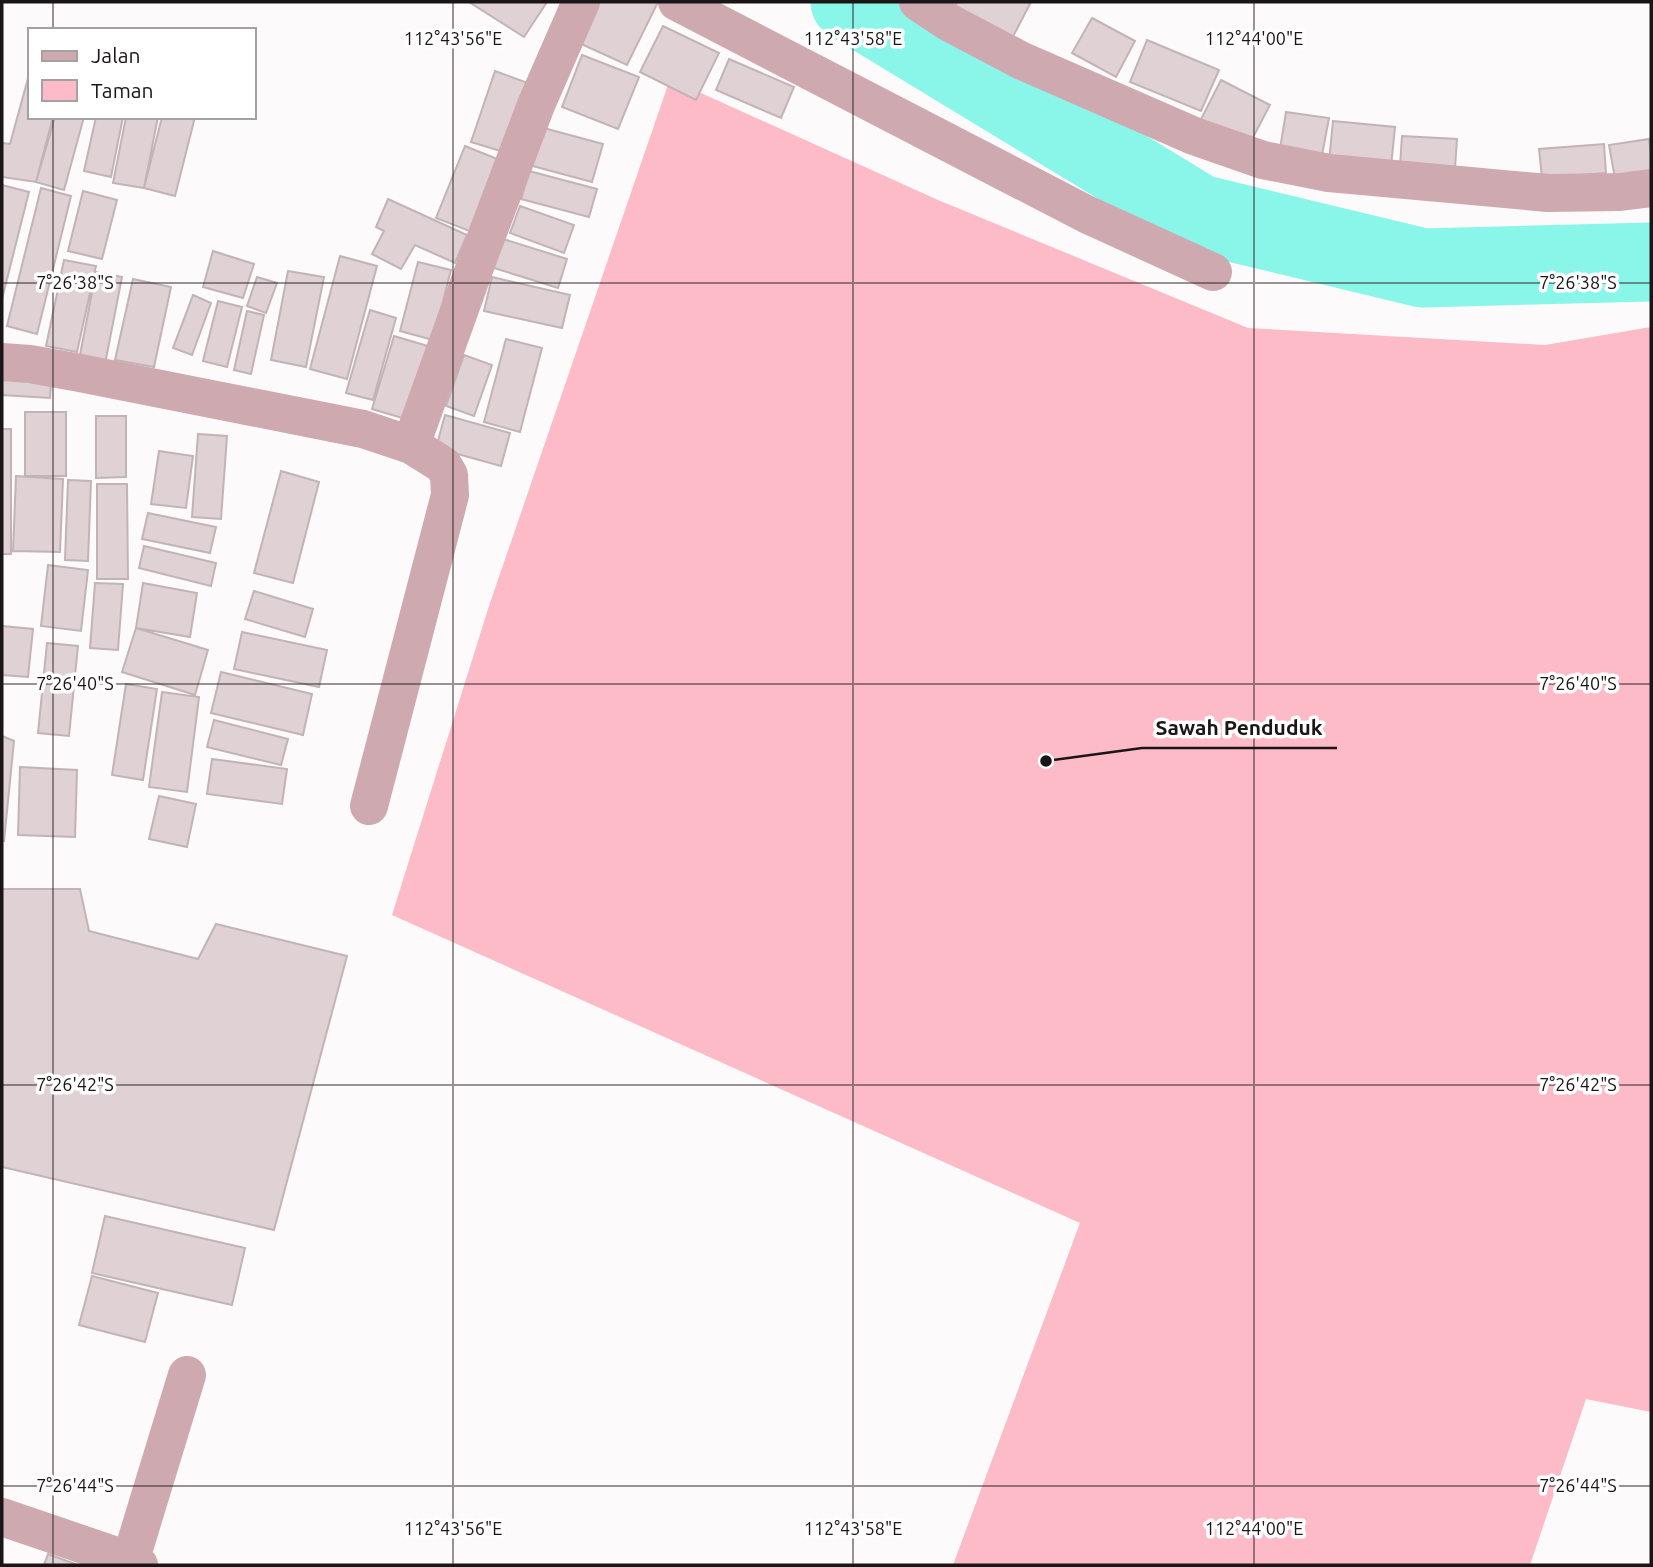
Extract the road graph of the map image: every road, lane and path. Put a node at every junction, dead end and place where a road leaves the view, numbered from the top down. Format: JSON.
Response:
{"nodes":[{"id":1,"x":581,"y":2,"type":"edge"},
{"id":2,"x":677,"y":2,"type":"edge"},
{"id":3,"x":918,"y":2,"type":"edge"},
{"id":4,"x":1651,"y":188,"type":"edge"},
{"id":5,"x":1213,"y":272,"type":"dead end"},
{"id":6,"x":2,"y":362,"type":"edge"},
{"id":7,"x":411,"y":445,"type":"junction"},
{"id":8,"x":369,"y":806,"type":"dead end"},
{"id":9,"x":187,"y":1375,"type":"dead end"},
{"id":10,"x":2,"y":1517,"type":"edge"},
{"id":11,"x":133,"y":1564,"type":"edge"}],
"edges":[{"from":1,"to":7,"type":"street"},
{"from":2,"to":5,"type":"street"},
{"from":3,"to":4,"type":"street"},
{"from":6,"to":7,"type":"street"},
{"from":7,"to":8,"type":"street"},
{"from":9,"to":11,"type":"street"},
{"from":10,"to":11,"type":"street"}]}
